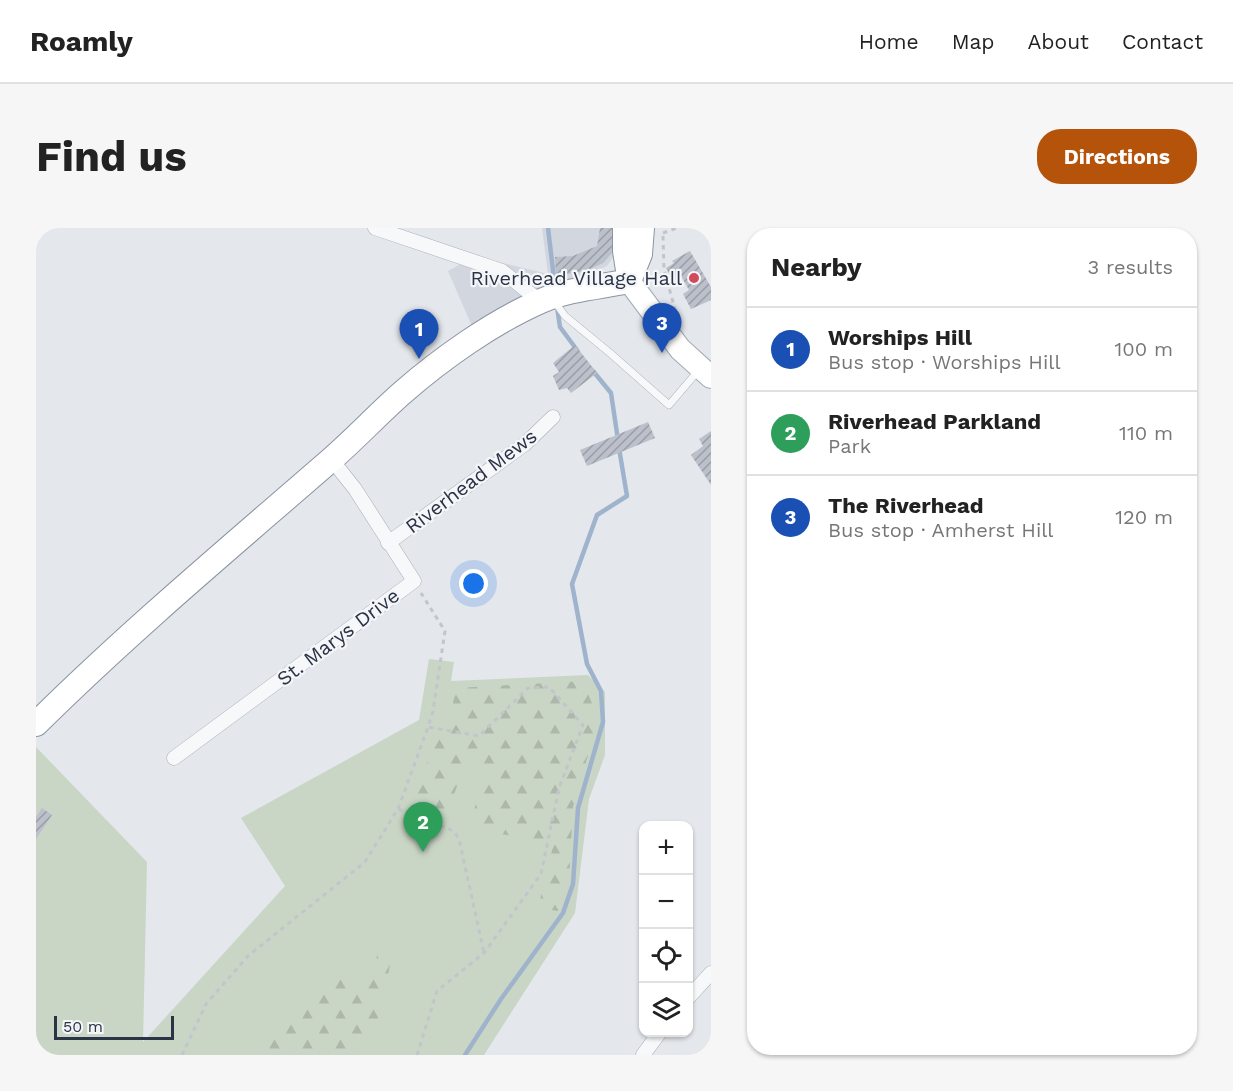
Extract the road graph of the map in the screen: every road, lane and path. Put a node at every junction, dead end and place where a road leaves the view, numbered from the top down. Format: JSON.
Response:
{"nodes":[{"id":1,"x":375,"y":228,"type":"edge"},
{"id":2,"x":625,"y":228,"type":"edge"},
{"id":3,"x":663,"y":228,"type":"edge"},
{"id":4,"x":676,"y":228,"type":"edge"},
{"id":5,"x":669,"y":230,"type":"edge"},
{"id":6,"x":652,"y":231,"type":"edge"},
{"id":7,"x":629,"y":281,"type":"junction"},
{"id":8,"x":546,"y":299,"type":"junction"},
{"id":9,"x":679,"y":315,"type":"dead end"},
{"id":10,"x":706,"y":373,"type":"edge"},
{"id":11,"x":553,"y":417,"type":"dead end"},
{"id":12,"x":332,"y":460,"type":"junction"},
{"id":13,"x":388,"y":543,"type":"junction"},
{"id":14,"x":414,"y":580,"type":"junction"},
{"id":15,"x":36,"y":724,"type":"edge"},
{"id":16,"x":428,"y":727,"type":"junction"},
{"id":17,"x":174,"y":758,"type":"dead end"},
{"id":18,"x":398,"y":809,"type":"junction"},
{"id":19,"x":484,"y":953,"type":"junction"},
{"id":20,"x":711,"y":973,"type":"edge"},
{"id":21,"x":693,"y":993,"type":"edge"},
{"id":22,"x":656,"y":1037,"type":"edge"},
{"id":23,"x":182,"y":1055,"type":"edge"},
{"id":24,"x":417,"y":1055,"type":"edge"},
{"id":25,"x":643,"y":1055,"type":"edge"}],
"edges":[{"from":1,"to":8,"type":"street"},
{"from":2,"to":7,"type":"highway"},
{"from":3,"to":6,"type":"path"},
{"from":4,"to":5,"type":"path"},
{"from":5,"to":6,"type":"path"},
{"from":6,"to":7,"type":"highway"},
{"from":6,"to":9,"type":"path"},
{"from":7,"to":8,"type":"highway"},
{"from":7,"to":10,"type":"main road"},
{"from":8,"to":10,"type":"lane"},
{"from":8,"to":12,"type":"highway"},
{"from":11,"to":13,"type":"street","name":"Riverhead Mews"},
{"from":12,"to":13,"type":"street","name":"St. Marys Drive"},
{"from":12,"to":15,"type":"highway"},
{"from":13,"to":14,"type":"street","name":"St. Marys Drive"},
{"from":14,"to":16,"type":"path"},
{"from":14,"to":17,"type":"street","name":"St. Marys Drive"},
{"from":16,"to":18,"type":"path"},
{"from":16,"to":19,"type":"path"},
{"from":18,"to":19,"type":"path"},
{"from":18,"to":23,"type":"path"},
{"from":19,"to":24,"type":"path"},
{"from":20,"to":21,"type":"street"},
{"from":22,"to":25,"type":"street"}]}
